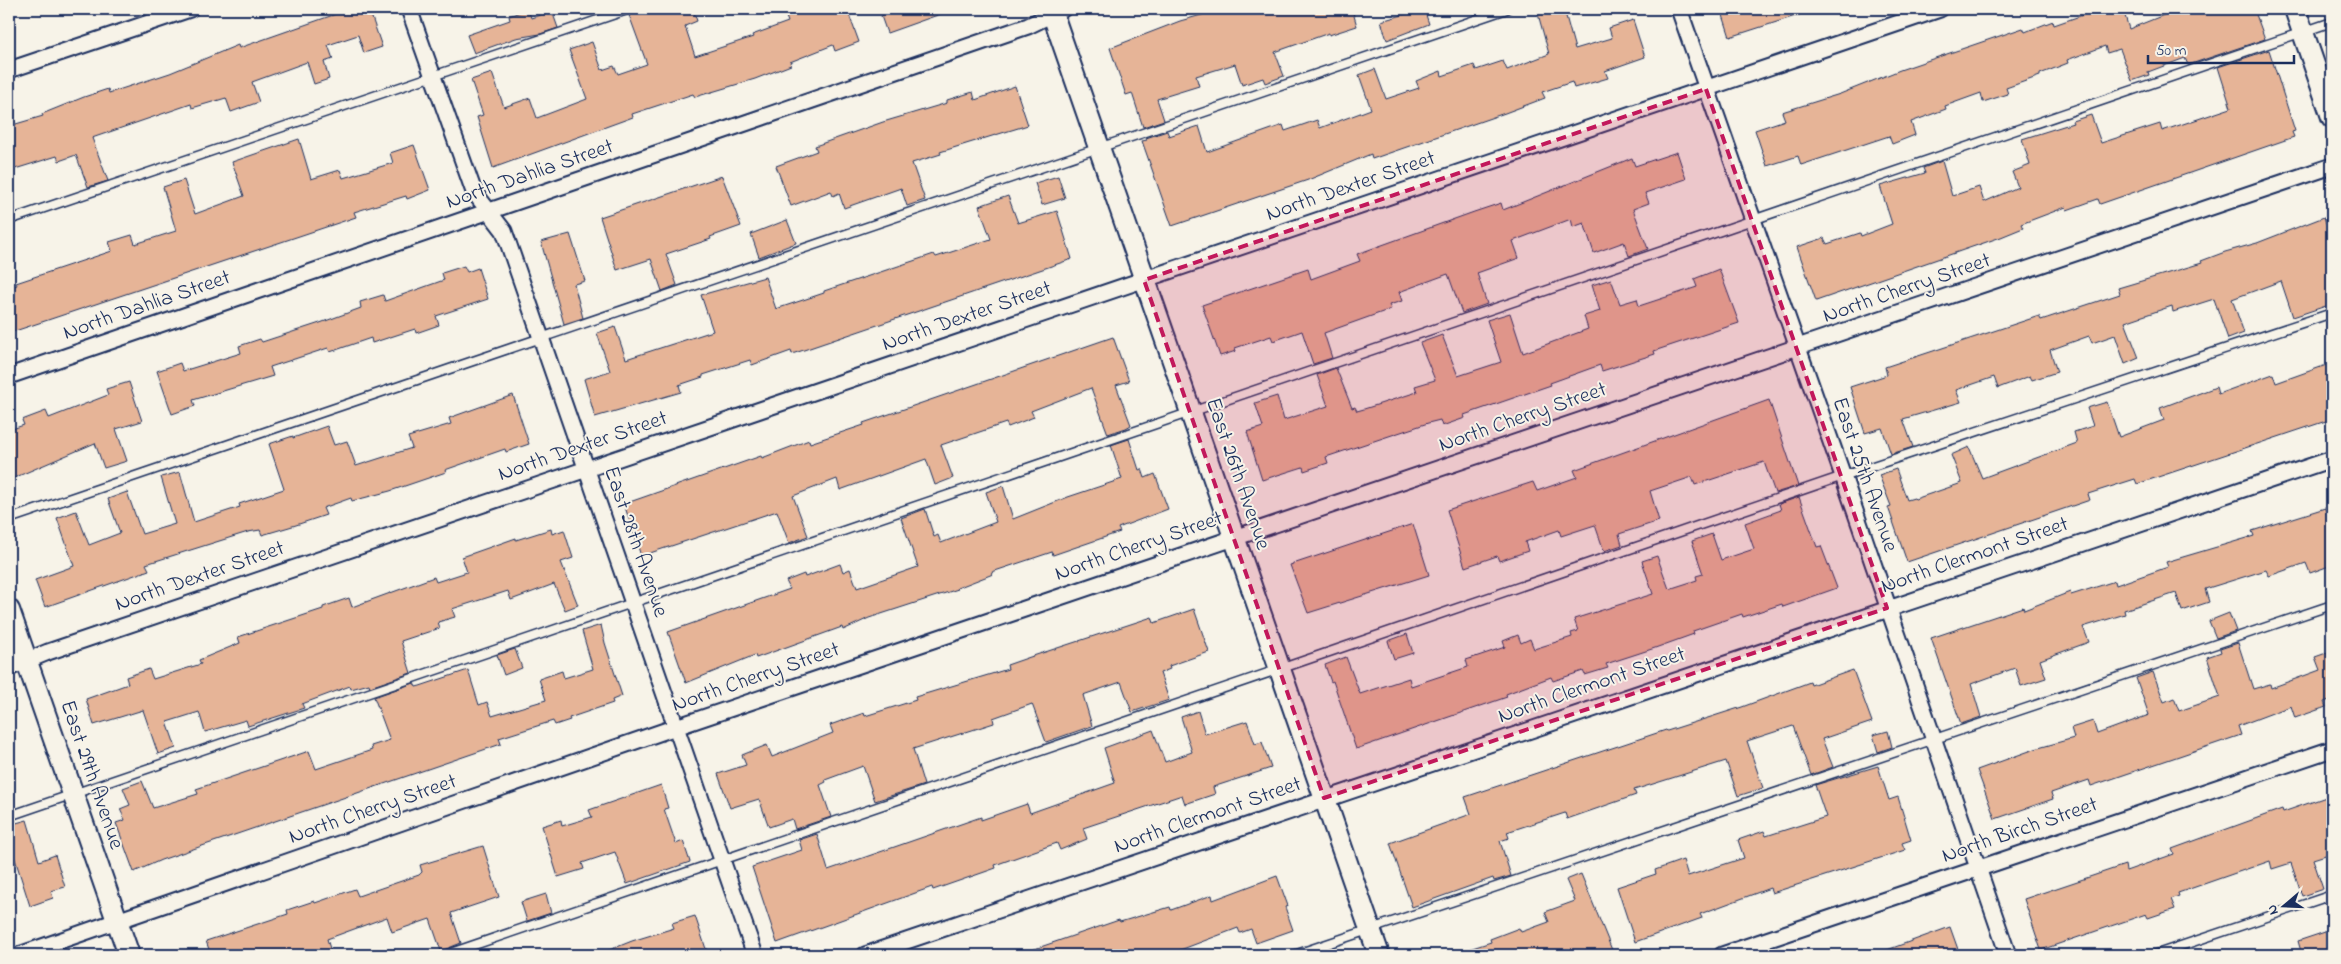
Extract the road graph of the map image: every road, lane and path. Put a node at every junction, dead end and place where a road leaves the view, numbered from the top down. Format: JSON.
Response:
{"nodes":[{"id":1,"x":190,"y":9,"type":"edge"},
{"id":2,"x":409,"y":9,"type":"edge"},
{"id":3,"x":630,"y":9,"type":"edge"},
{"id":4,"x":1507,"y":9,"type":"edge"},
{"id":5,"x":1679,"y":9,"type":"edge"},
{"id":6,"x":1940,"y":9,"type":"edge"},
{"id":7,"x":2295,"y":9,"type":"edge"},
{"id":8,"x":1056,"y":10,"type":"edge"},
{"id":9,"x":2332,"y":22,"type":"edge"},
{"id":10,"x":2303,"y":32,"type":"junction"},
{"id":11,"x":9,"y":70,"type":"edge"},
{"id":12,"x":432,"y":76,"type":"junction"},
{"id":13,"x":1706,"y":89,"type":"junction"},
{"id":14,"x":2332,"y":117,"type":"edge"},
{"id":15,"x":1099,"y":148,"type":"junction"},
{"id":16,"x":2332,"y":166,"type":"edge"},
{"id":17,"x":490,"y":211,"type":"junction"},
{"id":18,"x":9,"y":220,"type":"edge"},
{"id":19,"x":1752,"y":220,"type":"junction"},
{"id":20,"x":1144,"y":280,"type":"junction"},
{"id":21,"x":2332,"y":313,"type":"edge"},
{"id":22,"x":540,"y":339,"type":"junction"},
{"id":23,"x":1798,"y":348,"type":"junction"},
{"id":24,"x":9,"y":376,"type":"edge"},
{"id":25,"x":1190,"y":412,"type":"junction"},
{"id":26,"x":2332,"y":459,"type":"edge"},
{"id":27,"x":586,"y":468,"type":"junction"},
{"id":28,"x":1843,"y":476,"type":"junction"},
{"id":29,"x":9,"y":519,"type":"edge"},
{"id":30,"x":1234,"y":538,"type":"junction"},
{"id":31,"x":634,"y":602,"type":"junction"},
{"id":32,"x":2332,"y":605,"type":"edge"},
{"id":33,"x":1887,"y":608,"type":"junction"},
{"id":34,"x":9,"y":610,"type":"edge"},
{"id":35,"x":17,"y":664,"type":"edge"},
{"id":36,"x":1279,"y":668,"type":"junction"},
{"id":37,"x":676,"y":727,"type":"junction"},
{"id":38,"x":1932,"y":738,"type":"junction"},
{"id":39,"x":2332,"y":749,"type":"edge"},
{"id":40,"x":73,"y":794,"type":"junction"},
{"id":41,"x":1324,"y":798,"type":"junction"},
{"id":42,"x":9,"y":816,"type":"edge"},
{"id":43,"x":723,"y":860,"type":"junction"},
{"id":44,"x":1978,"y":868,"type":"junction"},
{"id":45,"x":2332,"y":895,"type":"edge"},
{"id":46,"x":117,"y":921,"type":"junction"},
{"id":47,"x":1370,"y":930,"type":"junction"},
{"id":48,"x":19,"y":955,"type":"edge"},
{"id":49,"x":129,"y":955,"type":"edge"},
{"id":50,"x":445,"y":955,"type":"edge"},
{"id":51,"x":755,"y":955,"type":"edge"},
{"id":52,"x":865,"y":955,"type":"edge"},
{"id":53,"x":1294,"y":955,"type":"edge"},
{"id":54,"x":1379,"y":955,"type":"edge"},
{"id":55,"x":1722,"y":955,"type":"edge"},
{"id":56,"x":2008,"y":955,"type":"edge"},
{"id":57,"x":2154,"y":955,"type":"edge"}],
"edges":[{"from":1,"to":11,"type":"street"},
{"from":2,"to":12,"type":"street","name":"East 28th Avenue"},
{"from":3,"to":12,"type":"lane"},
{"from":4,"to":15,"type":"lane"},
{"from":5,"to":13,"type":"street","name":"East 25th Avenue"},
{"from":6,"to":13,"type":"street","name":"North Dexter Street"},
{"from":7,"to":10,"type":"street"},
{"from":8,"to":15,"type":"street","name":"East 26th Avenue"},
{"from":8,"to":17,"type":"street","name":"North Dahlia Street"},
{"from":9,"to":10,"type":"lane"},
{"from":10,"to":14,"type":"street"},
{"from":10,"to":19,"type":"lane"},
{"from":12,"to":17,"type":"street","name":"East 28th Avenue"},
{"from":12,"to":18,"type":"lane"},
{"from":13,"to":19,"type":"street","name":"East 25th Avenue"},
{"from":13,"to":20,"type":"street","name":"North Dexter Street"},
{"from":15,"to":20,"type":"street","name":"East 26th Avenue"},
{"from":15,"to":22,"type":"lane"},
{"from":16,"to":23,"type":"street","name":"North Cherry Street"},
{"from":17,"to":22,"type":"street","name":"East 28th Avenue"},
{"from":17,"to":24,"type":"street","name":"North Dahlia Street"},
{"from":19,"to":23,"type":"street","name":"East 25th Avenue"},
{"from":19,"to":25,"type":"lane"},
{"from":20,"to":25,"type":"street","name":"East 26th Avenue"},
{"from":20,"to":27,"type":"street","name":"North Dexter Street"},
{"from":21,"to":28,"type":"lane"},
{"from":22,"to":27,"type":"street","name":"East 28th Avenue"},
{"from":22,"to":29,"type":"lane"},
{"from":23,"to":28,"type":"street","name":"East 25th Avenue"},
{"from":23,"to":30,"type":"street","name":"North Cherry Street"},
{"from":25,"to":30,"type":"street","name":"East 26th Avenue"},
{"from":25,"to":31,"type":"lane"},
{"from":26,"to":33,"type":"street","name":"North Clermont Street"},
{"from":27,"to":31,"type":"street","name":"East 28th Avenue"},
{"from":27,"to":35,"type":"street","name":"North Dexter Street"},
{"from":28,"to":33,"type":"street","name":"East 25th Avenue"},
{"from":28,"to":36,"type":"lane"},
{"from":30,"to":36,"type":"street","name":"East 26th Avenue"},
{"from":30,"to":37,"type":"street","name":"North Cherry Street"},
{"from":31,"to":37,"type":"street","name":"East 28th Avenue"},
{"from":31,"to":40,"type":"lane"},
{"from":32,"to":38,"type":"lane"},
{"from":33,"to":38,"type":"street","name":"East 25th Avenue"},
{"from":33,"to":41,"type":"street","name":"North Clermont Street"},
{"from":34,"to":35,"type":"street","name":"East 29th Avenue"},
{"from":35,"to":40,"type":"street","name":"East 29th Avenue"},
{"from":36,"to":41,"type":"street","name":"East 26th Avenue"},
{"from":36,"to":43,"type":"lane"},
{"from":37,"to":43,"type":"street","name":"East 28th Avenue"},
{"from":37,"to":46,"type":"street","name":"North Cherry Street"},
{"from":38,"to":44,"type":"street","name":"East 25th Avenue"},
{"from":38,"to":47,"type":"lane"},
{"from":39,"to":44,"type":"street","name":"North Birch Street"},
{"from":40,"to":42,"type":"lane"},
{"from":40,"to":46,"type":"street","name":"East 29th Avenue"},
{"from":41,"to":47,"type":"street","name":"East 26th Avenue"},
{"from":41,"to":52,"type":"street","name":"North Clermont Street"},
{"from":43,"to":50,"type":"lane"},
{"from":43,"to":51,"type":"street","name":"East 28th Avenue"},
{"from":44,"to":55,"type":"street","name":"North Birch Street"},
{"from":44,"to":56,"type":"street","name":"East 25th Avenue"},
{"from":45,"to":57,"type":"lane"},
{"from":46,"to":48,"type":"street","name":"North Cherry Street"},
{"from":46,"to":49,"type":"street","name":"East 29th Avenue"},
{"from":47,"to":53,"type":"lane"},
{"from":47,"to":54,"type":"street","name":"East 26th Avenue"}]}
